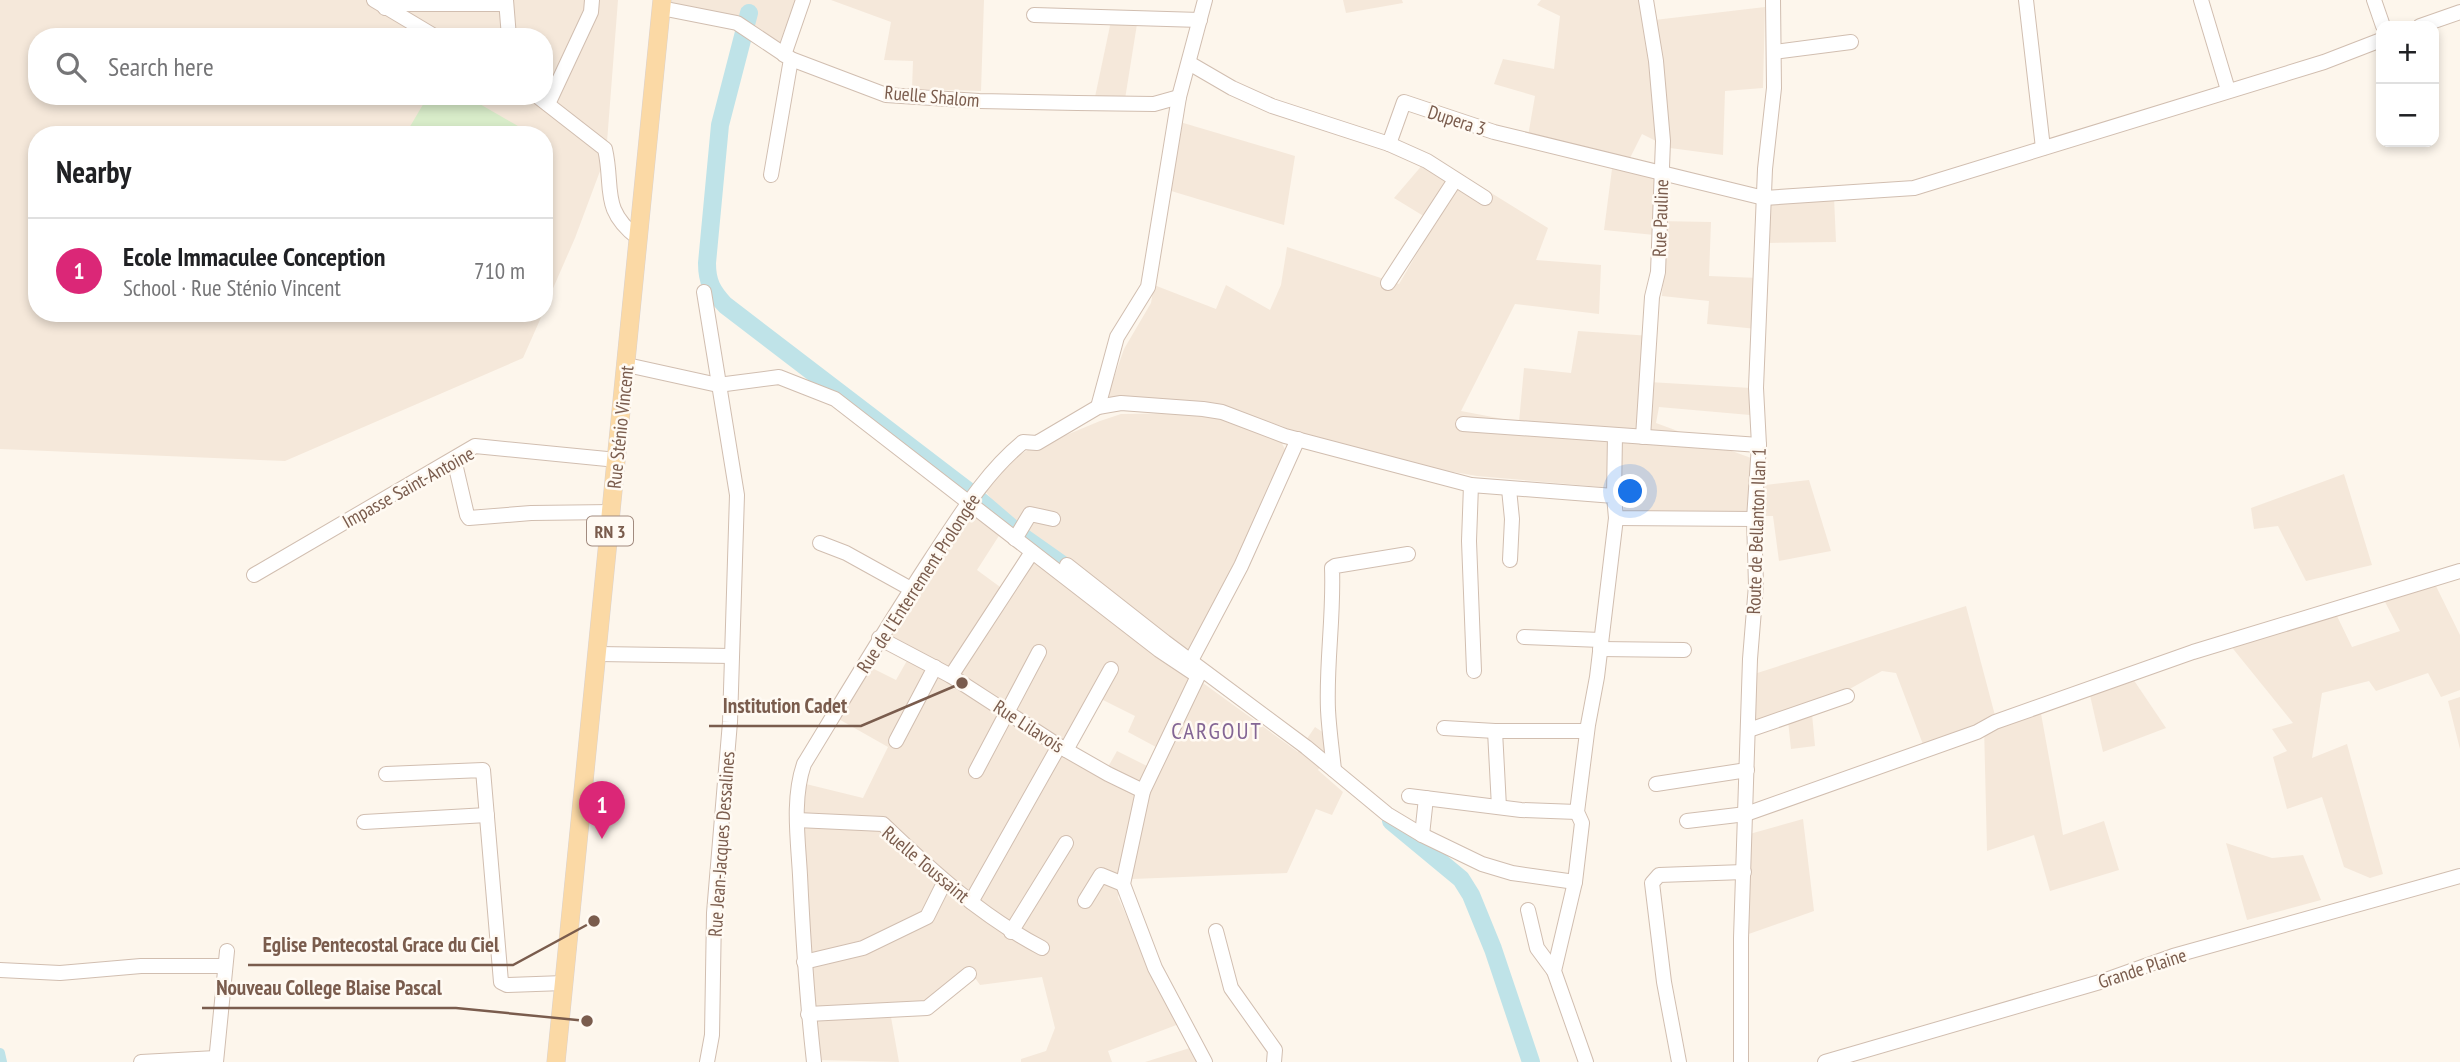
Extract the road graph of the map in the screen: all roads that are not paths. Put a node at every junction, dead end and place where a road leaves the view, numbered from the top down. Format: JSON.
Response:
{"nodes":[{"id":1,"x":592,"y":0,"type":"edge"},
{"id":2,"x":803,"y":0,"type":"edge"},
{"id":3,"x":1205,"y":0,"type":"edge"},
{"id":4,"x":1646,"y":0,"type":"edge"},
{"id":5,"x":1773,"y":0,"type":"edge"},
{"id":6,"x":2026,"y":0,"type":"edge"},
{"id":7,"x":2201,"y":0,"type":"edge"},
{"id":8,"x":2374,"y":0,"type":"edge"},
{"id":9,"x":506,"y":2,"type":"edge"},
{"id":10,"x":379,"y":4,"type":"edge"},
{"id":11,"x":661,"y":4,"type":"edge"},
{"id":12,"x":2460,"y":12,"type":"edge"},
{"id":13,"x":1034,"y":15,"type":"dead end"},
{"id":14,"x":1200,"y":20,"type":"junction"},
{"id":15,"x":2381,"y":21,"type":"edge"},
{"id":16,"x":2434,"y":21,"type":"edge"},
{"id":17,"x":420,"y":28,"type":"edge"},
{"id":18,"x":508,"y":28,"type":"edge"},
{"id":19,"x":1851,"y":42,"type":"dead end"},
{"id":20,"x":2376,"y":42,"type":"edge"},
{"id":21,"x":1774,"y":52,"type":"junction"},
{"id":22,"x":787,"y":57,"type":"junction"},
{"id":23,"x":1189,"y":63,"type":"junction"},
{"id":24,"x":553,"y":82,"type":"edge"},
{"id":25,"x":2228,"y":90,"type":"junction"},
{"id":26,"x":1179,"y":97,"type":"junction"},
{"id":27,"x":549,"y":105,"type":"edge"},
{"id":28,"x":1389,"y":144,"type":"junction"},
{"id":29,"x":2042,"y":148,"type":"junction"},
{"id":30,"x":771,"y":175,"type":"dead end"},
{"id":31,"x":1662,"y":175,"type":"junction"},
{"id":32,"x":1455,"y":180,"type":"junction"},
{"id":33,"x":1485,"y":198,"type":"dead end"},
{"id":34,"x":1764,"y":198,"type":"junction"},
{"id":35,"x":638,"y":237,"type":"junction"},
{"id":36,"x":1388,"y":283,"type":"dead end"},
{"id":37,"x":704,"y":292,"type":"dead end"},
{"id":38,"x":627,"y":365,"type":"junction"},
{"id":39,"x":718,"y":385,"type":"junction"},
{"id":40,"x":1098,"y":407,"type":"junction"},
{"id":41,"x":1463,"y":424,"type":"dead end"},
{"id":42,"x":1615,"y":435,"type":"junction"},
{"id":43,"x":1643,"y":437,"type":"junction"},
{"id":44,"x":1298,"y":439,"type":"junction"},
{"id":45,"x":1759,"y":445,"type":"junction"},
{"id":46,"x":454,"y":459,"type":"junction"},
{"id":47,"x":617,"y":460,"type":"junction"},
{"id":48,"x":1471,"y":485,"type":"junction"},
{"id":49,"x":1509,"y":489,"type":"junction"},
{"id":50,"x":1614,"y":496,"type":"junction"},
{"id":51,"x":972,"y":498,"type":"junction"},
{"id":52,"x":612,"y":512,"type":"junction"},
{"id":53,"x":1616,"y":518,"type":"junction"},
{"id":54,"x":1052,"y":519,"type":"dead end"},
{"id":55,"x":1754,"y":519,"type":"junction"},
{"id":56,"x":1017,"y":535,"type":"junction"},
{"id":57,"x":820,"y":543,"type":"dead end"},
{"id":58,"x":1032,"y":552,"type":"junction"},
{"id":59,"x":1408,"y":554,"type":"dead end"},
{"id":60,"x":1510,"y":560,"type":"dead end"},
{"id":61,"x":1067,"y":565,"type":"dead end"},
{"id":62,"x":2460,"y":571,"type":"edge"},
{"id":63,"x":254,"y":575,"type":"dead end"},
{"id":64,"x":911,"y":589,"type":"junction"},
{"id":65,"x":880,"y":638,"type":"junction"},
{"id":66,"x":1524,"y":638,"type":"dead end"},
{"id":67,"x":1601,"y":644,"type":"junction"},
{"id":68,"x":1162,"y":646,"type":"junction"},
{"id":69,"x":1684,"y":650,"type":"dead end"},
{"id":70,"x":1039,"y":652,"type":"dead end"},
{"id":71,"x":598,"y":654,"type":"junction"},
{"id":72,"x":732,"y":656,"type":"junction"},
{"id":73,"x":1189,"y":665,"type":"junction"},
{"id":74,"x":935,"y":667,"type":"junction"},
{"id":75,"x":1111,"y":669,"type":"dead end"},
{"id":76,"x":1474,"y":671,"type":"dead end"},
{"id":77,"x":951,"y":676,"type":"junction"},
{"id":78,"x":1847,"y":696,"type":"dead end"},
{"id":79,"x":1008,"y":712,"type":"junction"},
{"id":80,"x":1444,"y":728,"type":"dead end"},
{"id":81,"x":1749,"y":730,"type":"junction"},
{"id":82,"x":1495,"y":731,"type":"junction"},
{"id":83,"x":1587,"y":731,"type":"junction"},
{"id":84,"x":896,"y":741,"type":"dead end"},
{"id":85,"x":1063,"y":748,"type":"junction"},
{"id":86,"x":1334,"y":770,"type":"junction"},
{"id":87,"x":1747,"y":770,"type":"junction"},
{"id":88,"x":976,"y":771,"type":"dead end"},
{"id":89,"x":386,"y":774,"type":"dead end"},
{"id":90,"x":1656,"y":784,"type":"dead end"},
{"id":91,"x":1143,"y":791,"type":"junction"},
{"id":92,"x":1409,"y":796,"type":"dead end"},
{"id":93,"x":1426,"y":798,"type":"junction"},
{"id":94,"x":1499,"y":807,"type":"junction"},
{"id":95,"x":1577,"y":812,"type":"junction"},
{"id":96,"x":1746,"y":814,"type":"junction"},
{"id":97,"x":487,"y":815,"type":"junction"},
{"id":98,"x":797,"y":820,"type":"junction"},
{"id":99,"x":1687,"y":821,"type":"dead end"},
{"id":100,"x":364,"y":822,"type":"dead end"},
{"id":101,"x":1422,"y":835,"type":"junction"},
{"id":102,"x":1066,"y":843,"type":"dead end"},
{"id":103,"x":1744,"y":872,"type":"junction"},
{"id":104,"x":2460,"y":876,"type":"edge"},
{"id":105,"x":1575,"y":881,"type":"junction"},
{"id":106,"x":944,"y":883,"type":"junction"},
{"id":107,"x":1123,"y":884,"type":"junction"},
{"id":108,"x":1085,"y":901,"type":"dead end"},
{"id":109,"x":971,"y":902,"type":"junction"},
{"id":110,"x":1528,"y":910,"type":"dead end"},
{"id":111,"x":1216,"y":930,"type":"dead end"},
{"id":112,"x":1011,"y":932,"type":"junction"},
{"id":113,"x":1042,"y":948,"type":"dead end"},
{"id":114,"x":227,"y":951,"type":"dead end"},
{"id":115,"x":804,"y":962,"type":"junction"},
{"id":116,"x":225,"y":967,"type":"junction"},
{"id":117,"x":0,"y":970,"type":"edge"},
{"id":118,"x":1554,"y":971,"type":"junction"},
{"id":119,"x":969,"y":974,"type":"dead end"},
{"id":120,"x":564,"y":984,"type":"junction"},
{"id":121,"x":808,"y":1014,"type":"junction"},
{"id":122,"x":216,"y":1060,"type":"edge"},
{"id":123,"x":141,"y":1062,"type":"edge"},
{"id":124,"x":556,"y":1062,"type":"edge"},
{"id":125,"x":708,"y":1062,"type":"edge"},
{"id":126,"x":814,"y":1062,"type":"edge"},
{"id":127,"x":1205,"y":1062,"type":"edge"},
{"id":128,"x":1274,"y":1062,"type":"edge"},
{"id":129,"x":1586,"y":1062,"type":"edge"},
{"id":130,"x":1679,"y":1062,"type":"edge"},
{"id":131,"x":1741,"y":1062,"type":"edge"},
{"id":132,"x":1825,"y":1062,"type":"edge"}],
"edges":[{"from":1,"to":24,"type":"street"},
{"from":2,"to":22,"type":"street"},
{"from":3,"to":14,"type":"street"},
{"from":4,"to":31,"type":"street","name":"Rue Pauline"},
{"from":5,"to":21,"type":"street","name":"Route de Bellanton Ilan 1"},
{"from":6,"to":29,"type":"street"},
{"from":7,"to":25,"type":"street"},
{"from":8,"to":15,"type":"street"},
{"from":9,"to":10,"type":"street"},
{"from":9,"to":18,"type":"street"},
{"from":10,"to":17,"type":"street"},
{"from":11,"to":22,"type":"street","name":"Ruelle Shalom"},
{"from":11,"to":35,"type":"main road","name":"Rue Sténio Vincent","number":"RN 3"},
{"from":12,"to":16,"type":"street"},
{"from":13,"to":14,"type":"street"},
{"from":14,"to":23,"type":"street"},
{"from":19,"to":21,"type":"street"},
{"from":20,"to":25,"type":"street","name":"Dupera 3"},
{"from":21,"to":34,"type":"street","name":"Route de Bellanton Ilan 1"},
{"from":22,"to":26,"type":"street","name":"Ruelle Shalom"},
{"from":22,"to":30,"type":"street"},
{"from":23,"to":26,"type":"street"},
{"from":23,"to":28,"type":"street"},
{"from":25,"to":29,"type":"street","name":"Dupera 3"},
{"from":26,"to":40,"type":"street"},
{"from":27,"to":35,"type":"street"},
{"from":28,"to":31,"type":"street","name":"Dupera 3"},
{"from":28,"to":32,"type":"street"},
{"from":29,"to":34,"type":"street","name":"Dupera 3"},
{"from":31,"to":34,"type":"street","name":"Dupera 3"},
{"from":31,"to":43,"type":"street","name":"Rue Pauline"},
{"from":32,"to":33,"type":"street"},
{"from":32,"to":36,"type":"street"},
{"from":34,"to":45,"type":"street","name":"Route de Bellanton Ilan 1"},
{"from":35,"to":38,"type":"main road","name":"Rue Sténio Vincent","number":"RN 3"},
{"from":37,"to":39,"type":"street","name":"Rue Jean-Jacques Dessalines"},
{"from":38,"to":39,"type":"street"},
{"from":38,"to":47,"type":"main road","name":"Rue Sténio Vincent","number":"RN 3"},
{"from":39,"to":51,"type":"street"},
{"from":39,"to":72,"type":"street","name":"Rue Jean-Jacques Dessalines"},
{"from":40,"to":44,"type":"street","name":"Rue de l'Enterrement Prolongée"},
{"from":40,"to":51,"type":"street","name":"Rue de l'Enterrement Prolongée"},
{"from":41,"to":42,"type":"street"},
{"from":42,"to":43,"type":"street"},
{"from":42,"to":50,"type":"street"},
{"from":43,"to":45,"type":"street"},
{"from":44,"to":48,"type":"street","name":"Rue de l'Enterrement Prolongée"},
{"from":44,"to":73,"type":"street"},
{"from":45,"to":55,"type":"street","name":"Route de Bellanton Ilan 1"},
{"from":46,"to":47,"type":"street","name":"Impasse Saint-Antoine"},
{"from":46,"to":52,"type":"street"},
{"from":46,"to":63,"type":"street","name":"Impasse Saint-Antoine"},
{"from":47,"to":52,"type":"main road","name":"Rue Sténio Vincent","number":"RN 3"},
{"from":48,"to":49,"type":"street","name":"Rue de l'Enterrement Prolongée"},
{"from":48,"to":76,"type":"street"},
{"from":49,"to":50,"type":"street","name":"Rue de l'Enterrement Prolongée"},
{"from":49,"to":60,"type":"street"},
{"from":50,"to":53,"type":"street"},
{"from":51,"to":56,"type":"street"},
{"from":51,"to":64,"type":"street","name":"Rue de l'Enterrement Prolongée"},
{"from":52,"to":71,"type":"main road","name":"Rue Sténio Vincent","number":"RN 3"},
{"from":53,"to":55,"type":"street"},
{"from":53,"to":67,"type":"street"},
{"from":54,"to":56,"type":"street"},
{"from":55,"to":81,"type":"street","name":"Route de Bellanton Ilan 1"},
{"from":56,"to":58,"type":"street"},
{"from":57,"to":64,"type":"street"},
{"from":58,"to":68,"type":"street"},
{"from":58,"to":77,"type":"street"},
{"from":59,"to":86,"type":"street"},
{"from":61,"to":68,"type":"street"},
{"from":62,"to":96,"type":"street"},
{"from":64,"to":65,"type":"street","name":"Rue de l'Enterrement Prolongée"},
{"from":65,"to":74,"type":"street","name":"Rue Lilavois"},
{"from":65,"to":98,"type":"street","name":"Rue de l'Enterrement Prolongée"},
{"from":66,"to":67,"type":"street"},
{"from":67,"to":69,"type":"street"},
{"from":67,"to":83,"type":"street"},
{"from":68,"to":73,"type":"street"},
{"from":70,"to":79,"type":"street"},
{"from":71,"to":72,"type":"street"},
{"from":71,"to":120,"type":"main road","name":"Rue Sténio Vincent","number":"RN 3"},
{"from":72,"to":125,"type":"street","name":"Rue Jean-Jacques Dessalines"},
{"from":73,"to":86,"type":"street"},
{"from":73,"to":91,"type":"street"},
{"from":74,"to":77,"type":"street","name":"Rue Lilavois"},
{"from":74,"to":84,"type":"street"},
{"from":75,"to":85,"type":"street"},
{"from":77,"to":79,"type":"street","name":"Rue Lilavois"},
{"from":78,"to":81,"type":"street"},
{"from":79,"to":85,"type":"street","name":"Rue Lilavois"},
{"from":79,"to":88,"type":"street"},
{"from":80,"to":82,"type":"street"},
{"from":81,"to":87,"type":"street","name":"Route de Bellanton Ilan 1"},
{"from":82,"to":83,"type":"street"},
{"from":82,"to":94,"type":"street"},
{"from":83,"to":95,"type":"street"},
{"from":85,"to":91,"type":"street","name":"Rue Lilavois"},
{"from":85,"to":109,"type":"street"},
{"from":86,"to":101,"type":"street"},
{"from":87,"to":90,"type":"street"},
{"from":87,"to":96,"type":"street","name":"Route de Bellanton Ilan 1"},
{"from":89,"to":97,"type":"street"},
{"from":91,"to":107,"type":"street"},
{"from":92,"to":93,"type":"street"},
{"from":93,"to":94,"type":"street"},
{"from":93,"to":101,"type":"street"},
{"from":94,"to":95,"type":"street"},
{"from":95,"to":105,"type":"street"},
{"from":96,"to":99,"type":"street"},
{"from":96,"to":103,"type":"street","name":"Route de Bellanton Ilan 1"},
{"from":97,"to":100,"type":"street"},
{"from":97,"to":120,"type":"street"},
{"from":98,"to":106,"type":"street","name":"Ruelle Toussaint"},
{"from":98,"to":115,"type":"street","name":"Rue de l'Enterrement Prolongée"},
{"from":101,"to":105,"type":"street"},
{"from":102,"to":112,"type":"street"},
{"from":103,"to":130,"type":"street"},
{"from":103,"to":131,"type":"street","name":"Route de Bellanton Ilan 1"},
{"from":104,"to":132,"type":"street","name":"Grande Plaine"},
{"from":105,"to":118,"type":"street"},
{"from":106,"to":109,"type":"street","name":"Ruelle Toussaint"},
{"from":106,"to":115,"type":"street"},
{"from":107,"to":108,"type":"street"},
{"from":107,"to":127,"type":"street"},
{"from":109,"to":112,"type":"street","name":"Ruelle Toussaint"},
{"from":110,"to":118,"type":"street"},
{"from":111,"to":128,"type":"street"},
{"from":112,"to":113,"type":"street","name":"Ruelle Toussaint"},
{"from":114,"to":116,"type":"street"},
{"from":115,"to":121,"type":"street","name":"Rue de l'Enterrement Prolongée"},
{"from":116,"to":117,"type":"street"},
{"from":116,"to":122,"type":"street"},
{"from":118,"to":129,"type":"street"},
{"from":119,"to":121,"type":"street"},
{"from":120,"to":124,"type":"main road","name":"Rue Sténio Vincent","number":"RN 3"},
{"from":121,"to":126,"type":"street","name":"Rue de l'Enterrement Prolongée"},
{"from":122,"to":123,"type":"street"}]}
